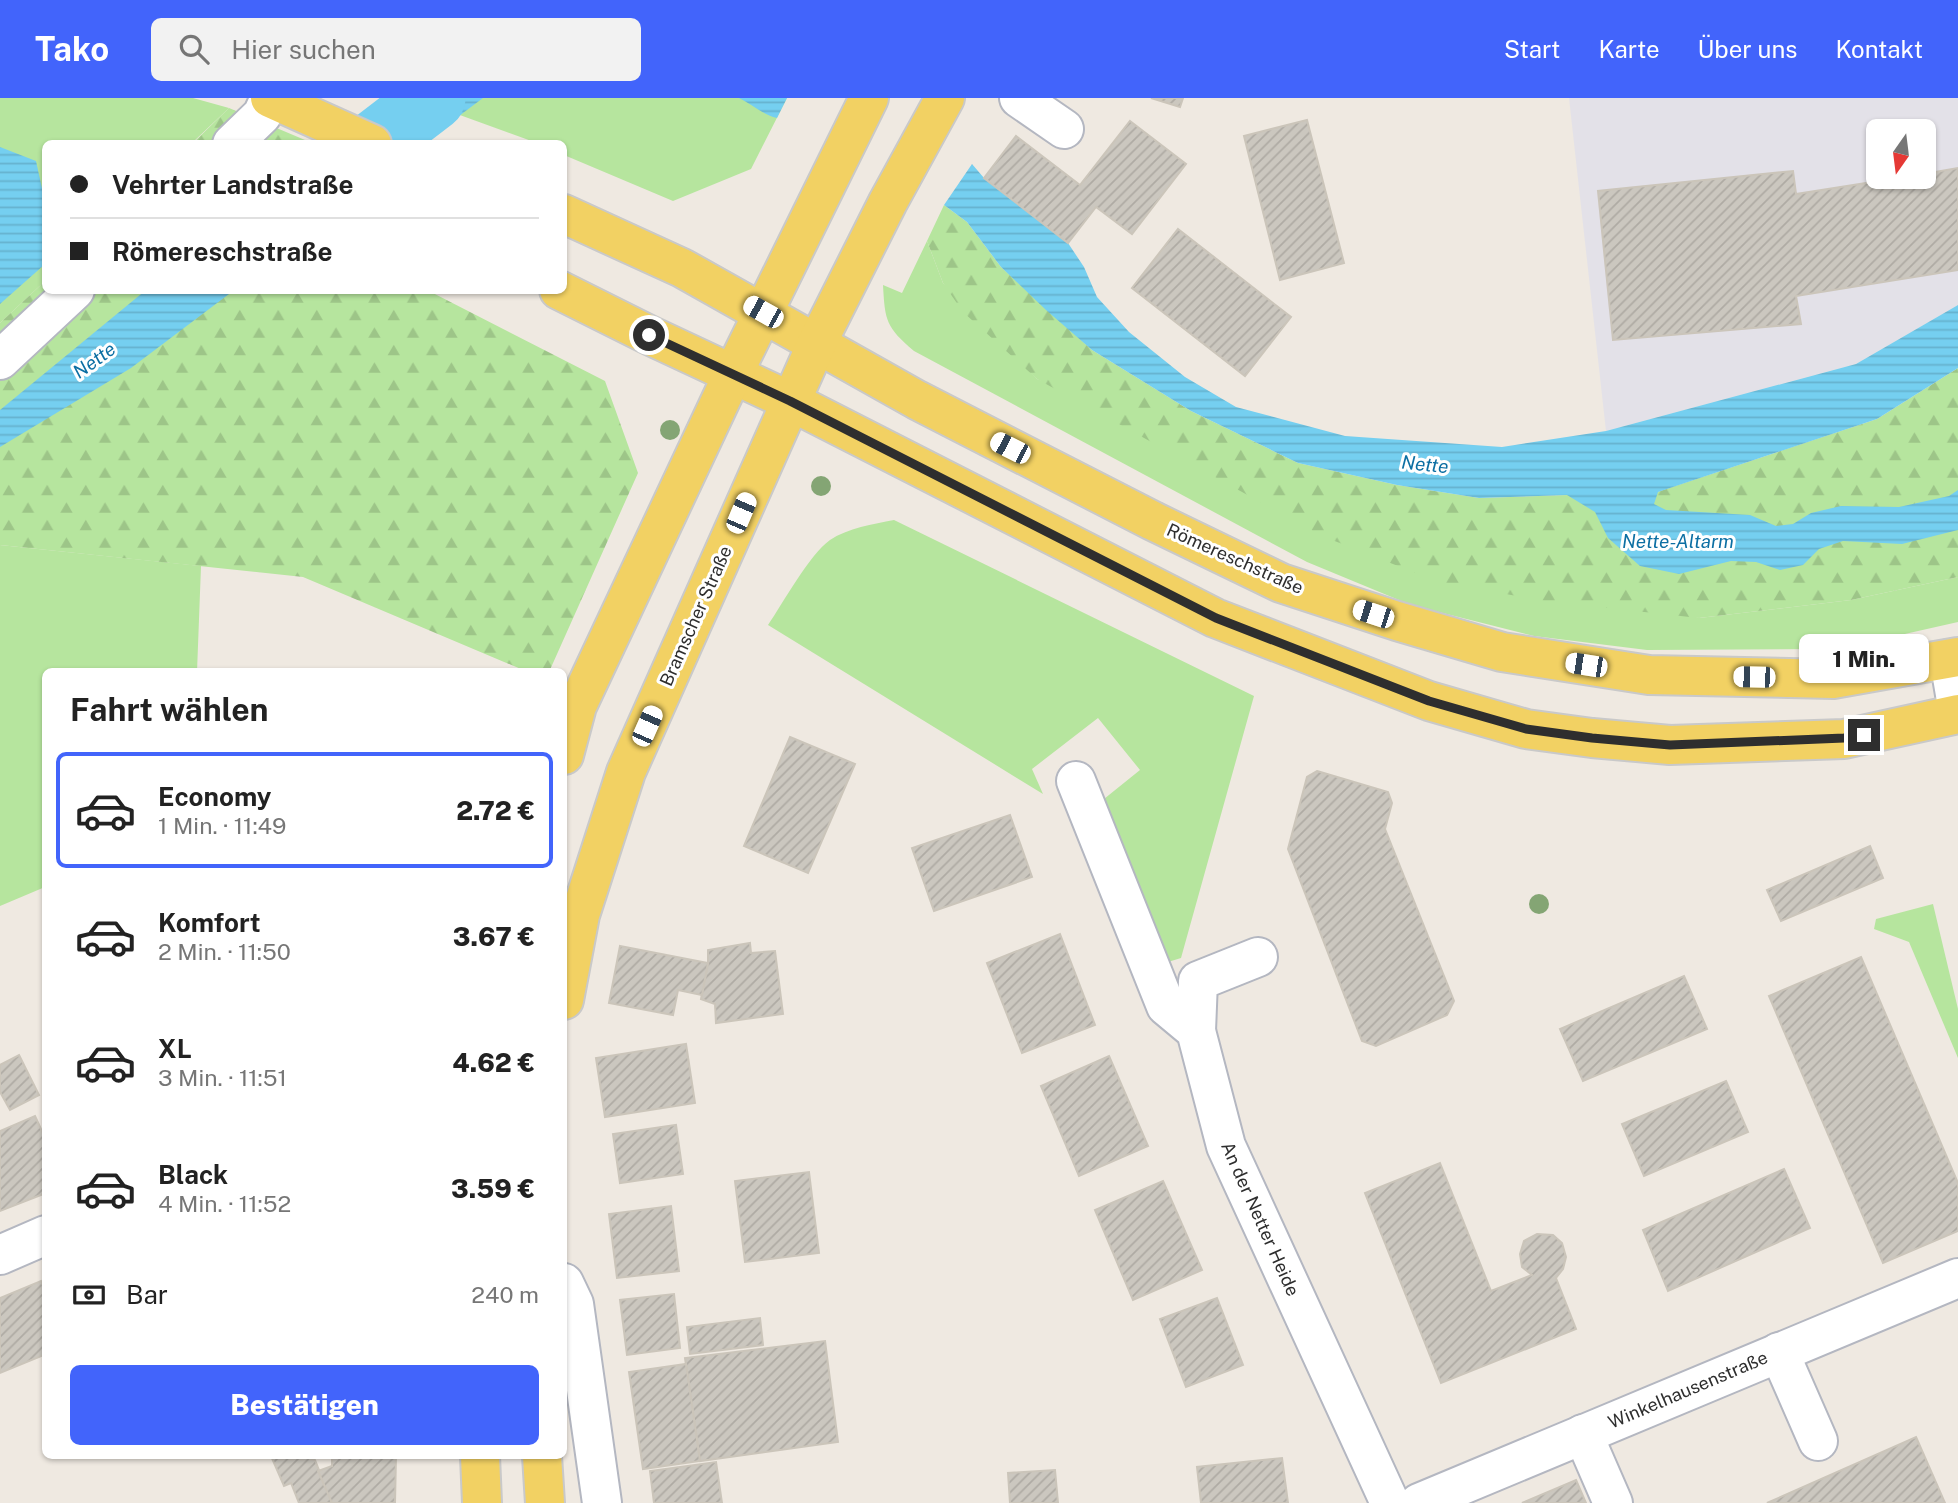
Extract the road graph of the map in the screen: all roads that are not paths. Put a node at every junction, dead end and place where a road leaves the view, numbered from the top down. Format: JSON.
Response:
{"nodes":[{"id":1,"x":270,"y":98,"type":"edge"},
{"id":2,"x":869,"y":98,"type":"edge"},
{"id":3,"x":945,"y":98,"type":"edge"},
{"id":4,"x":1018,"y":98,"type":"edge"},
{"id":5,"x":1064,"y":129,"type":"dead end"},
{"id":6,"x":236,"y":140,"type":"edge"},
{"id":7,"x":363,"y":140,"type":"edge"},
{"id":8,"x":567,"y":215,"type":"edge"},
{"id":9,"x":71,"y":294,"type":"edge"},
{"id":10,"x":567,"y":294,"type":"edge"},
{"id":11,"x":763,"y":312,"type":"junction"},
{"id":12,"x":817,"y":343,"type":"junction"},
{"id":13,"x":0,"y":360,"type":"edge"},
{"id":14,"x":733,"y":374,"type":"junction"},
{"id":15,"x":790,"y":401,"type":"junction"},
{"id":16,"x":1954,"y":658,"type":"edge"},
{"id":17,"x":1958,"y":713,"type":"edge"},
{"id":18,"x":567,"y":744,"type":"edge"},
{"id":19,"x":1076,"y":781,"type":"dead end"},
{"id":20,"x":1258,"y":957,"type":"dead end"},
{"id":21,"x":567,"y":984,"type":"edge"},
{"id":22,"x":1196,"y":1031,"type":"junction"},
{"id":23,"x":42,"y":1238,"type":"edge"},
{"id":24,"x":0,"y":1255,"type":"edge"},
{"id":25,"x":1958,"y":1278,"type":"edge"},
{"id":26,"x":567,"y":1289,"type":"edge"},
{"id":27,"x":1779,"y":1352,"type":"junction"},
{"id":28,"x":1583,"y":1434,"type":"junction"},
{"id":29,"x":1818,"y":1441,"type":"dead end"},
{"id":30,"x":480,"y":1459,"type":"edge"},
{"id":31,"x":542,"y":1459,"type":"edge"},
{"id":32,"x":482,"y":1503,"type":"edge"},
{"id":33,"x":545,"y":1503,"type":"edge"},
{"id":34,"x":602,"y":1503,"type":"edge"},
{"id":35,"x":1390,"y":1503,"type":"edge"},
{"id":36,"x":1419,"y":1503,"type":"edge"},
{"id":37,"x":1613,"y":1503,"type":"edge"}],
"edges":[{"from":1,"to":6,"type":"street"},
{"from":1,"to":7,"type":"main road"},
{"from":2,"to":11,"type":"main road"},
{"from":3,"to":12,"type":"main road","name":"Bramscher Straße"},
{"from":4,"to":5,"type":"street"},
{"from":8,"to":11,"type":"main road","name":"Römereschstraße"},
{"from":9,"to":13,"type":"street"},
{"from":10,"to":14,"type":"main road"},
{"from":11,"to":12,"type":"main road","name":"Römereschstraße"},
{"from":11,"to":14,"type":"main road"},
{"from":12,"to":15,"type":"main road","name":"Bramscher Straße"},
{"from":12,"to":16,"type":"main road","name":"Römereschstraße"},
{"from":14,"to":15,"type":"main road"},
{"from":14,"to":18,"type":"main road"},
{"from":15,"to":17,"type":"main road"},
{"from":15,"to":21,"type":"main road","name":"Bramscher Straße"},
{"from":16,"to":17,"type":"street"},
{"from":19,"to":22,"type":"street"},
{"from":20,"to":22,"type":"street","name":"An der Netter Heide"},
{"from":22,"to":35,"type":"street","name":"An der Netter Heide"},
{"from":23,"to":24,"type":"street"},
{"from":25,"to":27,"type":"street","name":"Winkelhausenstraße"},
{"from":26,"to":34,"type":"street"},
{"from":27,"to":28,"type":"street","name":"Winkelhausenstraße"},
{"from":27,"to":29,"type":"street"},
{"from":28,"to":36,"type":"street","name":"Winkelhausenstraße"},
{"from":28,"to":37,"type":"street"},
{"from":30,"to":32,"type":"main road"},
{"from":31,"to":33,"type":"main road"}]}
